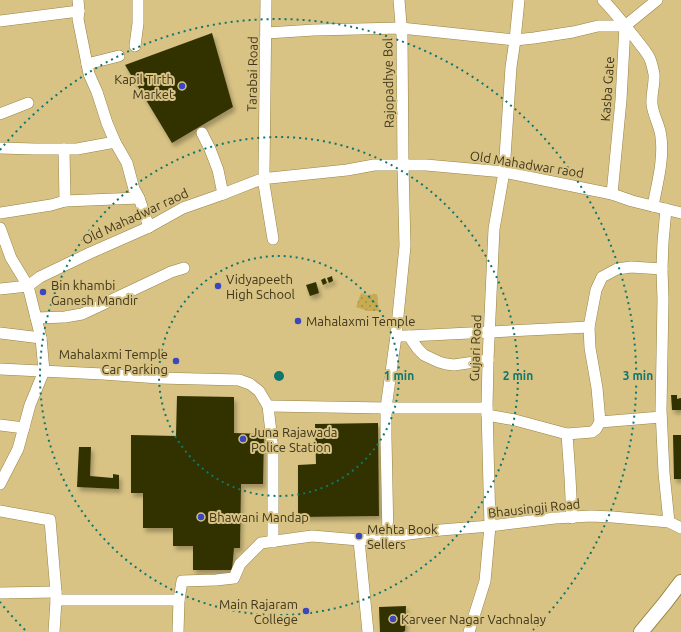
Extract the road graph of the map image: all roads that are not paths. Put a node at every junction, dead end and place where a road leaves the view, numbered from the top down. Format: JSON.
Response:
{"nodes":[{"id":1,"x":138,"y":0,"type":"edge"},
{"id":2,"x":266,"y":0,"type":"edge"},
{"id":3,"x":399,"y":0,"type":"edge"},
{"id":4,"x":519,"y":0,"type":"edge"},
{"id":5,"x":603,"y":0,"type":"edge"},
{"id":6,"x":656,"y":0,"type":"edge"},
{"id":7,"x":79,"y":6,"type":"edge"},
{"id":8,"x":0,"y":21,"type":"edge"},
{"id":9,"x":625,"y":26,"type":"junction"},
{"id":10,"x":401,"y":28,"type":"junction"},
{"id":11,"x":266,"y":33,"type":"junction"},
{"id":12,"x":515,"y":40,"type":"junction"},
{"id":13,"x":135,"y":46,"type":"dead end"},
{"id":14,"x":119,"y":56,"type":"dead end"},
{"id":15,"x":87,"y":64,"type":"junction"},
{"id":16,"x":28,"y":103,"type":"dead end"},
{"id":17,"x":0,"y":114,"type":"edge"},
{"id":18,"x":202,"y":133,"type":"dead end"},
{"id":19,"x":115,"y":142,"type":"junction"},
{"id":20,"x":0,"y":148,"type":"edge"},
{"id":21,"x":64,"y":149,"type":"junction"},
{"id":22,"x":403,"y":165,"type":"junction"},
{"id":23,"x":504,"y":172,"type":"junction"},
{"id":24,"x":264,"y":179,"type":"junction"},
{"id":25,"x":223,"y":194,"type":"junction"},
{"id":26,"x":612,"y":194,"type":"junction"},
{"id":27,"x":139,"y":198,"type":"junction"},
{"id":28,"x":65,"y":201,"type":"junction"},
{"id":29,"x":653,"y":206,"type":"junction"},
{"id":30,"x":666,"y":209,"type":"junction"},
{"id":31,"x":0,"y":213,"type":"edge"},
{"id":32,"x":681,"y":213,"type":"edge"},
{"id":33,"x":149,"y":227,"type":"junction"},
{"id":34,"x":0,"y":228,"type":"edge"},
{"id":35,"x":274,"y":239,"type":"dead end"},
{"id":36,"x":184,"y":268,"type":"dead end"},
{"id":37,"x":662,"y":269,"type":"junction"},
{"id":38,"x":28,"y":286,"type":"junction"},
{"id":39,"x":0,"y":289,"type":"edge"},
{"id":40,"x":36,"y":318,"type":"junction"},
{"id":41,"x":589,"y":327,"type":"junction"},
{"id":42,"x":0,"y":333,"type":"edge"},
{"id":43,"x":489,"y":333,"type":"junction"},
{"id":44,"x":396,"y":336,"type":"junction"},
{"id":45,"x":409,"y":336,"type":"junction"},
{"id":46,"x":41,"y":338,"type":"junction"},
{"id":47,"x":488,"y":360,"type":"junction"},
{"id":48,"x":0,"y":369,"type":"edge"},
{"id":49,"x":44,"y":371,"type":"junction"},
{"id":50,"x":268,"y":406,"type":"junction"},
{"id":51,"x":386,"y":408,"type":"junction"},
{"id":52,"x":487,"y":412,"type":"junction"},
{"id":53,"x":661,"y":417,"type":"junction"},
{"id":54,"x":600,"y":422,"type":"junction"},
{"id":55,"x":0,"y":425,"type":"edge"},
{"id":56,"x":24,"y":428,"type":"junction"},
{"id":57,"x":567,"y":434,"type":"junction"},
{"id":58,"x":0,"y":484,"type":"edge"},
{"id":59,"x":0,"y":511,"type":"edge"},
{"id":60,"x":572,"y":518,"type":"junction"},
{"id":61,"x":670,"y":522,"type":"junction"},
{"id":62,"x":490,"y":526,"type":"junction"},
{"id":63,"x":681,"y":528,"type":"edge"},
{"id":64,"x":388,"y":537,"type":"junction"},
{"id":65,"x":359,"y":540,"type":"junction"},
{"id":66,"x":273,"y":542,"type":"junction"},
{"id":67,"x":681,"y":582,"type":"edge"},
{"id":68,"x":0,"y":593,"type":"edge"},
{"id":69,"x":56,"y":596,"type":"junction"},
{"id":70,"x":179,"y":600,"type":"junction"},
{"id":71,"x":54,"y":632,"type":"edge"},
{"id":72,"x":178,"y":632,"type":"edge"},
{"id":73,"x":368,"y":632,"type":"edge"},
{"id":74,"x":469,"y":632,"type":"edge"},
{"id":75,"x":641,"y":632,"type":"edge"}],
"edges":[{"from":1,"to":13,"type":"street"},
{"from":2,"to":11,"type":"street","name":"Tarabai Road"},
{"from":3,"to":10,"type":"street","name":"Rajopadhye Bol"},
{"from":4,"to":12,"type":"street","name":"Gujari Road"},
{"from":5,"to":9,"type":"street"},
{"from":6,"to":9,"type":"street"},
{"from":7,"to":8,"type":"street"},
{"from":7,"to":15,"type":"street"},
{"from":9,"to":12,"type":"street"},
{"from":9,"to":26,"type":"street","name":"Kasba Gate"},
{"from":9,"to":29,"type":"street"},
{"from":10,"to":11,"type":"street"},
{"from":10,"to":12,"type":"street"},
{"from":10,"to":22,"type":"street","name":"Rajopadhye Bol"},
{"from":11,"to":24,"type":"street","name":"Tarabai Road"},
{"from":12,"to":23,"type":"street","name":"Gujari Road"},
{"from":14,"to":15,"type":"street"},
{"from":15,"to":19,"type":"street"},
{"from":16,"to":17,"type":"street"},
{"from":18,"to":25,"type":"street"},
{"from":19,"to":21,"type":"street"},
{"from":19,"to":27,"type":"street"},
{"from":20,"to":21,"type":"street"},
{"from":21,"to":28,"type":"street"},
{"from":22,"to":23,"type":"street","name":"Old Mahadwar raod"},
{"from":22,"to":24,"type":"street","name":"Old Mahadwar raod"},
{"from":22,"to":44,"type":"street","name":"Rajopadhye Bol"},
{"from":23,"to":26,"type":"street","name":"Old Mahadwar raod"},
{"from":23,"to":43,"type":"street","name":"Gujari Road"},
{"from":24,"to":25,"type":"street","name":"Old Mahadwar raod"},
{"from":24,"to":35,"type":"street","name":"Tarabai Road"},
{"from":25,"to":33,"type":"street","name":"Old Mahadwar raod"},
{"from":26,"to":29,"type":"street","name":"Old Mahadwar raod"},
{"from":27,"to":28,"type":"street"},
{"from":27,"to":33,"type":"street"},
{"from":28,"to":31,"type":"street"},
{"from":29,"to":30,"type":"street","name":"Old Mahadwar raod"},
{"from":30,"to":32,"type":"street","name":"Old Mahadwar raod"},
{"from":30,"to":37,"type":"street"},
{"from":33,"to":38,"type":"street","name":"Old Mahadwar raod"},
{"from":34,"to":38,"type":"street"},
{"from":36,"to":40,"type":"street"},
{"from":37,"to":41,"type":"street"},
{"from":37,"to":53,"type":"street"},
{"from":38,"to":39,"type":"street"},
{"from":38,"to":40,"type":"street"},
{"from":40,"to":46,"type":"street"},
{"from":41,"to":43,"type":"street"},
{"from":41,"to":54,"type":"street"},
{"from":42,"to":46,"type":"street"},
{"from":43,"to":45,"type":"street"},
{"from":43,"to":47,"type":"street","name":"Gujari Road"},
{"from":44,"to":45,"type":"street"},
{"from":44,"to":51,"type":"street","name":"Rajopadhye Bol"},
{"from":45,"to":47,"type":"street"},
{"from":46,"to":49,"type":"street"},
{"from":47,"to":52,"type":"street","name":"Gujari Road"},
{"from":48,"to":49,"type":"street"},
{"from":49,"to":50,"type":"street"},
{"from":49,"to":56,"type":"street"},
{"from":50,"to":51,"type":"street"},
{"from":50,"to":66,"type":"street"},
{"from":51,"to":52,"type":"street"},
{"from":51,"to":64,"type":"street","name":"Rajopadhye Bol"},
{"from":52,"to":57,"type":"street"},
{"from":52,"to":62,"type":"street","name":"Gujari Road"},
{"from":53,"to":54,"type":"street"},
{"from":53,"to":61,"type":"street"},
{"from":54,"to":57,"type":"street"},
{"from":55,"to":56,"type":"street"},
{"from":56,"to":58,"type":"street"},
{"from":57,"to":60,"type":"street"},
{"from":59,"to":69,"type":"street"},
{"from":60,"to":61,"type":"street","name":"Bhausingji Road"},
{"from":60,"to":62,"type":"street","name":"Bhausingji Road"},
{"from":61,"to":63,"type":"street","name":"Bhausingji Road"},
{"from":62,"to":64,"type":"street","name":"Bhausingji Road"},
{"from":62,"to":74,"type":"street","name":"Gujari Road"},
{"from":64,"to":65,"type":"street","name":"Bhausingji Road"},
{"from":65,"to":66,"type":"street","name":"Bhausingji Road"},
{"from":65,"to":73,"type":"street"},
{"from":66,"to":70,"type":"street","name":"Bhausingji Road"},
{"from":67,"to":75,"type":"main road"},
{"from":68,"to":69,"type":"street"},
{"from":69,"to":70,"type":"street"},
{"from":69,"to":71,"type":"street"},
{"from":70,"to":72,"type":"street"}]}
